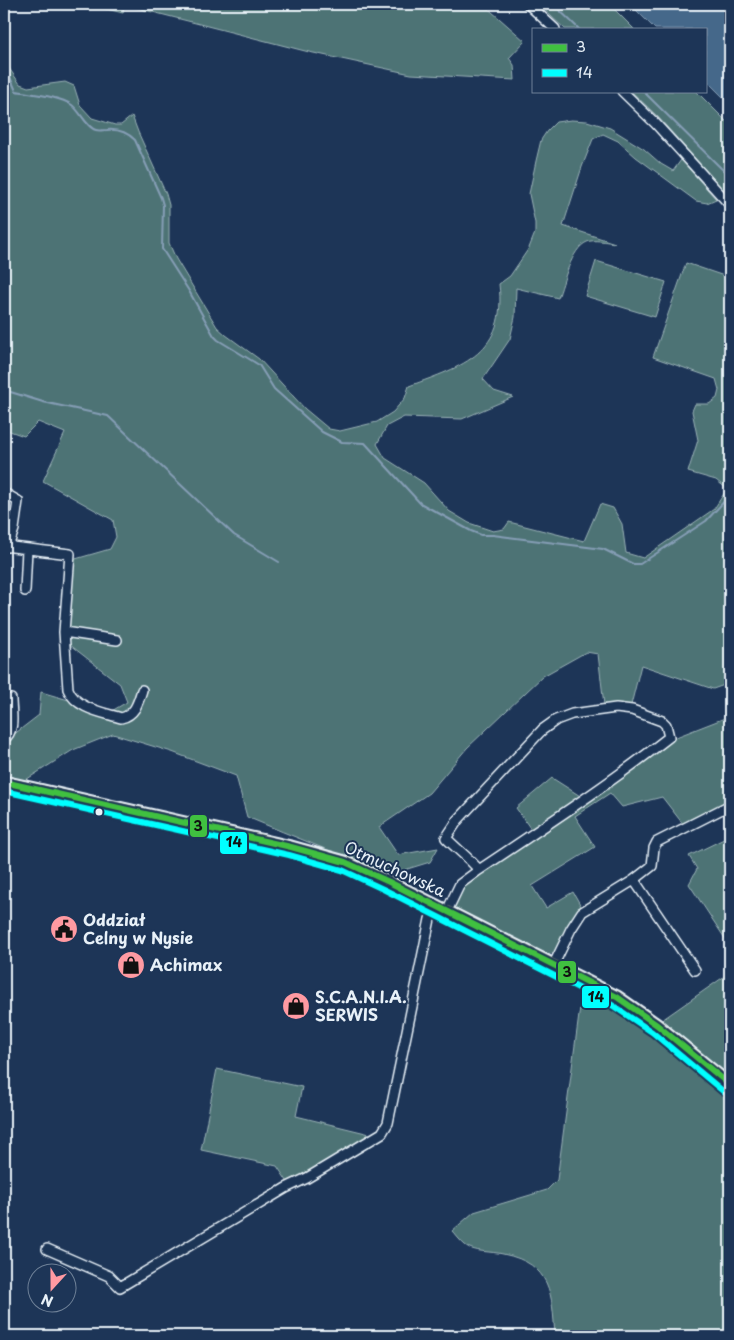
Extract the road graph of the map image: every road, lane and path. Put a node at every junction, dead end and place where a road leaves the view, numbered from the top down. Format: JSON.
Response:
{"nodes":[{"id":1,"x":528,"y":4,"type":"edge"},
{"id":2,"x":554,"y":28,"type":"edge"},
{"id":3,"x":623,"y":92,"type":"edge"},
{"id":4,"x":730,"y":205,"type":"edge"},
{"id":5,"x":4,"y":493,"type":"edge"},
{"id":6,"x":6,"y":546,"type":"edge"},
{"id":7,"x":28,"y":549,"type":"junction"},
{"id":8,"x":25,"y":591,"type":"dead end"},
{"id":9,"x":64,"y":632,"type":"junction"},
{"id":10,"x":116,"y":640,"type":"dead end"},
{"id":11,"x":142,"y":690,"type":"dead end"},
{"id":12,"x":11,"y":699,"type":"dead end"},
{"id":13,"x":4,"y":738,"type":"edge"},
{"id":14,"x":4,"y":782,"type":"edge"},
{"id":15,"x":730,"y":805,"type":"edge"},
{"id":16,"x":479,"y":870,"type":"junction"},
{"id":17,"x":634,"y":880,"type":"junction"},
{"id":18,"x":436,"y":905,"type":"junction"},
{"id":19,"x":446,"y":911,"type":"junction"},
{"id":20,"x":554,"y":964,"type":"junction"},
{"id":21,"x":695,"y":970,"type":"dead end"},
{"id":22,"x":730,"y":1085,"type":"edge"},
{"id":23,"x":48,"y":1249,"type":"dead end"}],
"edges":[{"from":1,"to":2,"type":"street"},
{"from":3,"to":4,"type":"street"},
{"from":5,"to":6,"type":"street"},
{"from":6,"to":7,"type":"street"},
{"from":7,"to":8,"type":"street"},
{"from":7,"to":9,"type":"street"},
{"from":9,"to":10,"type":"street"},
{"from":9,"to":11,"type":"street"},
{"from":12,"to":13,"type":"street"},
{"from":14,"to":18,"type":"main road","name":"Otmuchowska"},
{"from":15,"to":17,"type":"street"},
{"from":16,"to":16,"type":"street"},
{"from":16,"to":19,"type":"street"},
{"from":17,"to":20,"type":"street"},
{"from":17,"to":21,"type":"street"},
{"from":18,"to":19,"type":"main road","name":"Otmuchowska"},
{"from":18,"to":23,"type":"street"},
{"from":19,"to":20,"type":"main road","name":"Otmuchowska"},
{"from":20,"to":22,"type":"main road","name":"Otmuchowska"}]}
